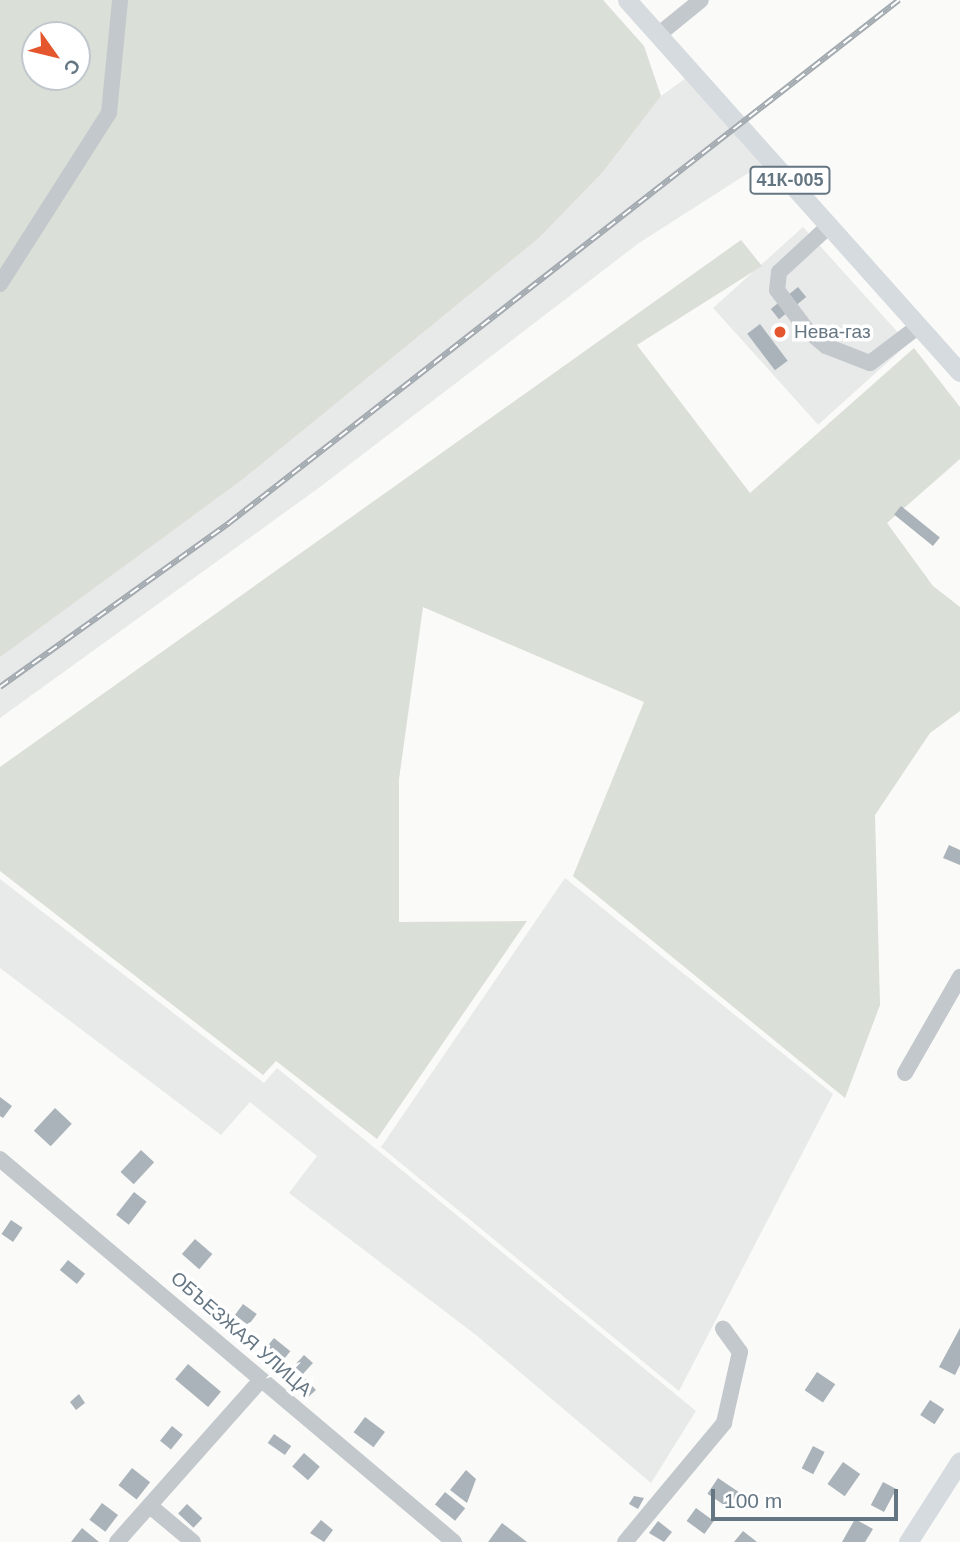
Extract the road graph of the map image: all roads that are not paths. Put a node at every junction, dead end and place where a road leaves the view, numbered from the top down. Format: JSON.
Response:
{"nodes":[{"id":1,"x":120,"y":0,"type":"edge"},
{"id":2,"x":627,"y":0,"type":"edge"},
{"id":3,"x":701,"y":0,"type":"edge"},
{"id":4,"x":658,"y":35,"type":"junction"},
{"id":5,"x":830,"y":225,"type":"junction"},
{"id":6,"x":0,"y":284,"type":"edge"},
{"id":7,"x":919,"y":326,"type":"junction"},
{"id":8,"x":960,"y":372,"type":"edge"},
{"id":9,"x":960,"y":977,"type":"edge"},
{"id":10,"x":905,"y":1073,"type":"dead end"},
{"id":11,"x":0,"y":1158,"type":"edge"},
{"id":12,"x":723,"y":1329,"type":"dead end"},
{"id":13,"x":261,"y":1380,"type":"junction"},
{"id":14,"x":960,"y":1461,"type":"edge"},
{"id":15,"x":150,"y":1506,"type":"junction"},
{"id":16,"x":117,"y":1542,"type":"edge"},
{"id":17,"x":193,"y":1542,"type":"edge"},
{"id":18,"x":454,"y":1542,"type":"edge"},
{"id":19,"x":625,"y":1542,"type":"edge"},
{"id":20,"x":908,"y":1542,"type":"edge"}],
"edges":[{"from":1,"to":6,"type":"street"},
{"from":2,"to":4,"type":"main road","number":"41К-005"},
{"from":3,"to":4,"type":"street"},
{"from":4,"to":5,"type":"main road","number":"41К-005"},
{"from":5,"to":7,"type":"main road","number":"41К-005"},
{"from":5,"to":7,"type":"street"},
{"from":7,"to":8,"type":"main road","number":"41К-005"},
{"from":9,"to":10,"type":"street"},
{"from":11,"to":13,"type":"street","name":"ОБЪЕЗЖАЯ УЛИЦА"},
{"from":12,"to":19,"type":"street"},
{"from":13,"to":15,"type":"street"},
{"from":13,"to":18,"type":"street","name":"ОБЪЕЗЖАЯ УЛИЦА"},
{"from":14,"to":20,"type":"main road"},
{"from":15,"to":16,"type":"street"},
{"from":15,"to":17,"type":"street"}]}
